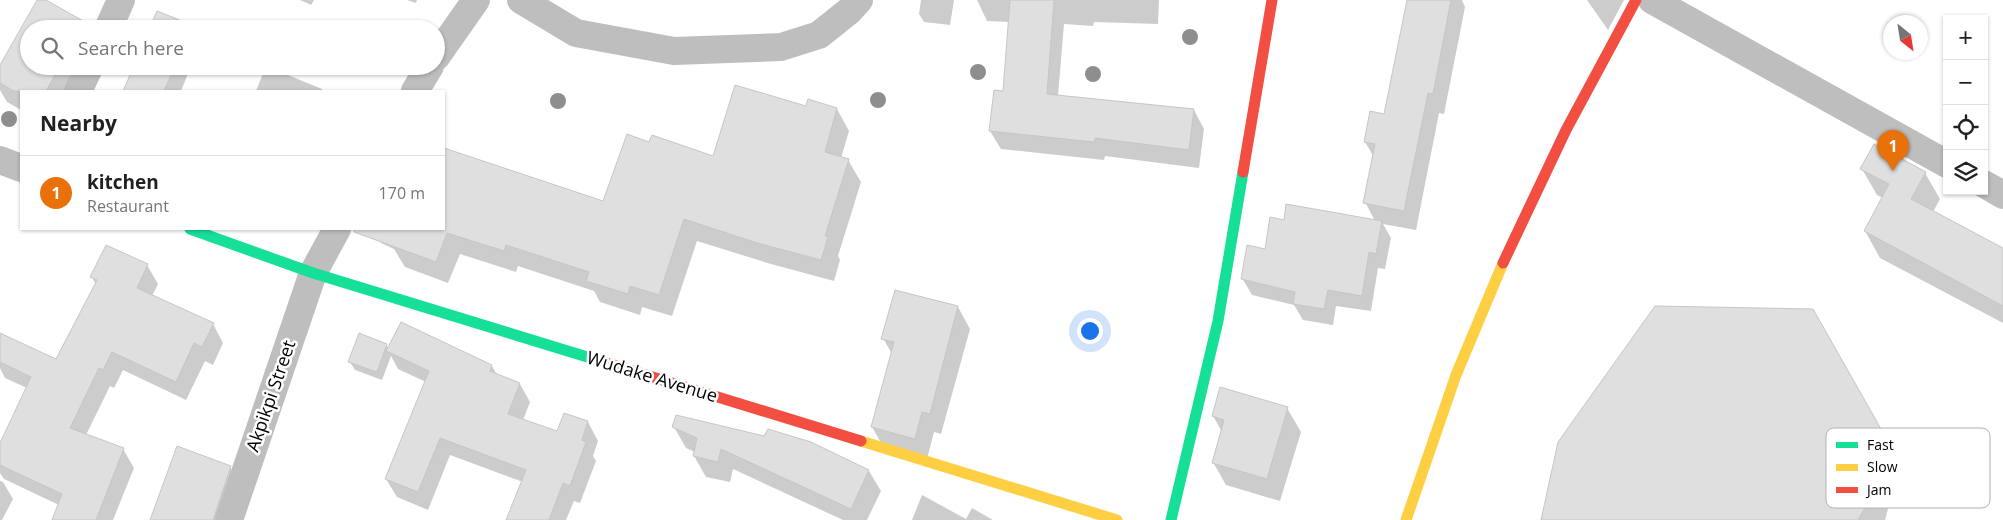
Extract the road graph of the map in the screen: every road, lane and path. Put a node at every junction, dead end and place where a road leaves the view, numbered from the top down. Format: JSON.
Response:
{"nodes":[{"id":1,"x":121,"y":0,"type":"edge"},
{"id":2,"x":476,"y":0,"type":"edge"},
{"id":3,"x":522,"y":0,"type":"edge"},
{"id":4,"x":859,"y":0,"type":"edge"},
{"id":5,"x":1272,"y":0,"type":"edge"},
{"id":6,"x":1636,"y":0,"type":"edge"},
{"id":7,"x":1652,"y":0,"type":"edge"},
{"id":8,"x":112,"y":20,"type":"edge"},
{"id":9,"x":445,"y":44,"type":"edge"},
{"id":10,"x":86,"y":75,"type":"edge"},
{"id":11,"x":425,"y":75,"type":"edge"},
{"id":12,"x":78,"y":90,"type":"edge"},
{"id":13,"x":416,"y":90,"type":"edge"},
{"id":14,"x":0,"y":160,"type":"edge"},
{"id":15,"x":1943,"y":162,"type":"edge"},
{"id":16,"x":20,"y":168,"type":"edge"},
{"id":17,"x":1988,"y":186,"type":"edge"},
{"id":18,"x":2003,"y":195,"type":"edge"},
{"id":19,"x":193,"y":230,"type":"edge"},
{"id":20,"x":336,"y":230,"type":"edge"},
{"id":21,"x":314,"y":273,"type":"junction"},
{"id":22,"x":229,"y":520,"type":"edge"},
{"id":23,"x":1117,"y":520,"type":"edge"},
{"id":24,"x":1171,"y":520,"type":"edge"},
{"id":25,"x":1406,"y":520,"type":"edge"}],
"edges":[{"from":1,"to":8,"type":"street"},
{"from":2,"to":9,"type":"street"},
{"from":3,"to":4,"type":"street"},
{"from":5,"to":24,"type":"street"},
{"from":6,"to":25,"type":"street"},
{"from":7,"to":15,"type":"street"},
{"from":10,"to":12,"type":"street"},
{"from":11,"to":13,"type":"street"},
{"from":14,"to":16,"type":"street"},
{"from":17,"to":18,"type":"street"},
{"from":19,"to":21,"type":"street","name":"Wudake Avenue"},
{"from":20,"to":21,"type":"street","name":"Akpikpi Street"},
{"from":21,"to":22,"type":"street","name":"Akpikpi Street"},
{"from":21,"to":23,"type":"street","name":"Wudake Avenue"}]}
